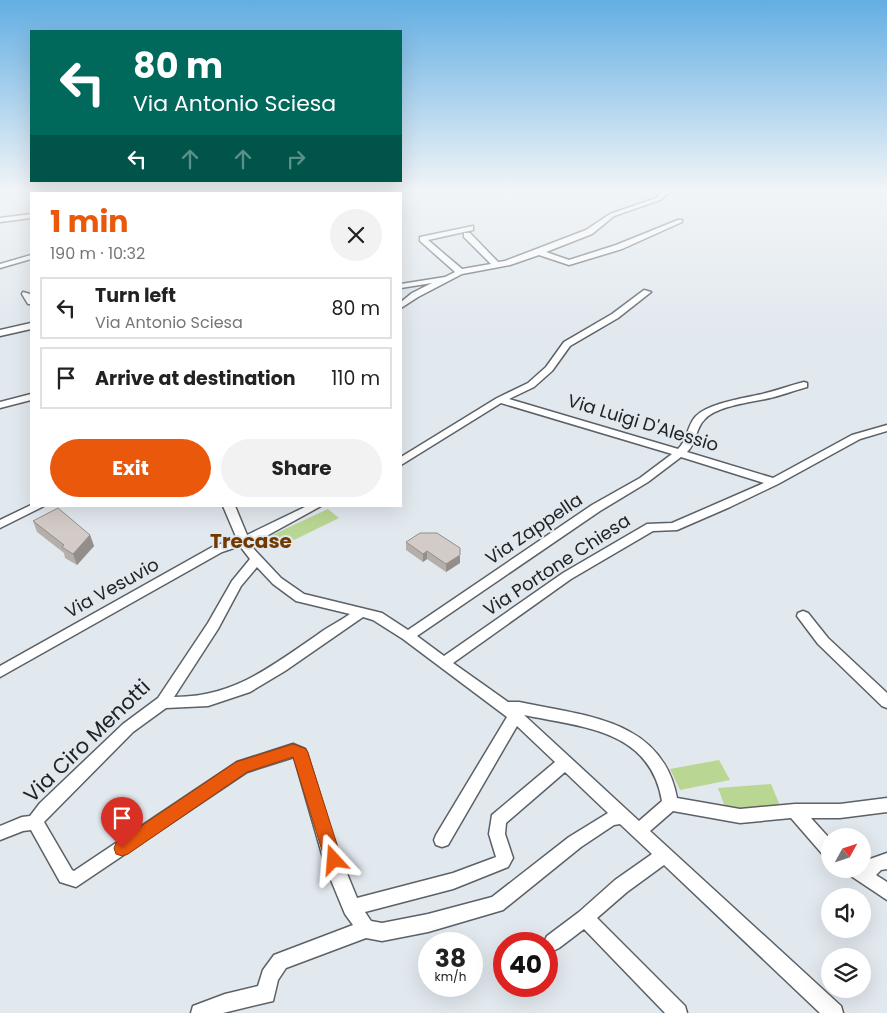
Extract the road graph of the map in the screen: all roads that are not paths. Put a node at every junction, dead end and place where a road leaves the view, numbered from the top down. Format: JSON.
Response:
{"nodes":[{"id":1,"x":423,"y":239,"type":"edge"},
{"id":2,"x":475,"y":239,"type":"edge"},
{"id":3,"x":571,"y":239,"type":"edge"},
{"id":4,"x":637,"y":239,"type":"edge"},
{"id":5,"x":539,"y":252,"type":"junction"},
{"id":6,"x":30,"y":257,"type":"edge"},
{"id":7,"x":2,"y":266,"type":"edge"},
{"id":8,"x":496,"y":266,"type":"junction"},
{"id":9,"x":460,"y":272,"type":"junction"},
{"id":10,"x":0,"y":274,"type":"edge"},
{"id":11,"x":448,"y":279,"type":"junction"},
{"id":12,"x":402,"y":286,"type":"edge"},
{"id":13,"x":647,"y":292,"type":"dead end"},
{"id":14,"x":402,"y":305,"type":"edge"},
{"id":15,"x":30,"y":326,"type":"edge"},
{"id":16,"x":0,"y":333,"type":"edge"},
{"id":17,"x":804,"y":385,"type":"dead end"},
{"id":18,"x":30,"y":397,"type":"edge"},
{"id":19,"x":500,"y":400,"type":"junction"},
{"id":20,"x":0,"y":405,"type":"edge"},
{"id":21,"x":887,"y":428,"type":"edge"},
{"id":22,"x":681,"y":452,"type":"junction"},
{"id":23,"x":402,"y":461,"type":"edge"},
{"id":24,"x":774,"y":482,"type":"junction"},
{"id":25,"x":37,"y":507,"type":"edge"},
{"id":26,"x":229,"y":507,"type":"edge"},
{"id":27,"x":314,"y":507,"type":"edge"},
{"id":28,"x":0,"y":524,"type":"edge"},
{"id":29,"x":243,"y":541,"type":"junction"},
{"id":30,"x":256,"y":560,"type":"junction"},
{"id":31,"x":361,"y":612,"type":"junction"},
{"id":32,"x":803,"y":616,"type":"dead end"},
{"id":33,"x":408,"y":636,"type":"junction"},
{"id":34,"x":443,"y":663,"type":"junction"},
{"id":35,"x":0,"y":672,"type":"edge"},
{"id":36,"x":162,"y":702,"type":"junction"},
{"id":37,"x":887,"y":702,"type":"edge"},
{"id":38,"x":512,"y":713,"type":"junction"},
{"id":39,"x":566,"y":762,"type":"junction"},
{"id":40,"x":670,"y":804,"type":"junction"},
{"id":41,"x":887,"y":805,"type":"edge"},
{"id":42,"x":795,"y":811,"type":"junction"},
{"id":43,"x":623,"y":816,"type":"junction"},
{"id":44,"x":34,"y":823,"type":"junction"},
{"id":45,"x":638,"y":831,"type":"junction"},
{"id":46,"x":0,"y":833,"type":"edge"},
{"id":47,"x":442,"y":840,"type":"dead end"},
{"id":48,"x":821,"y":841,"type":"edge"},
{"id":49,"x":664,"y":855,"type":"junction"},
{"id":50,"x":887,"y":861,"type":"edge"},
{"id":51,"x":871,"y":866,"type":"edge"},
{"id":52,"x":867,"y":878,"type":"edge"},
{"id":53,"x":887,"y":892,"type":"edge"},
{"id":54,"x":351,"y":908,"type":"junction"},
{"id":55,"x":585,"y":918,"type":"junction"},
{"id":56,"x":366,"y":929,"type":"junction"},
{"id":57,"x":558,"y":938,"type":"edge"},
{"id":58,"x":200,"y":1013,"type":"edge"},
{"id":59,"x":678,"y":1013,"type":"edge"},
{"id":60,"x":834,"y":1013,"type":"edge"}],
"edges":[{"from":1,"to":9,"type":"street"},
{"from":2,"to":8,"type":"street"},
{"from":3,"to":5,"type":"street"},
{"from":4,"to":5,"type":"street"},
{"from":5,"to":8,"type":"street"},
{"from":6,"to":7,"type":"street"},
{"from":7,"to":10,"type":"street"},
{"from":8,"to":9,"type":"street"},
{"from":9,"to":11,"type":"street"},
{"from":11,"to":12,"type":"street"},
{"from":11,"to":14,"type":"street"},
{"from":13,"to":19,"type":"street"},
{"from":15,"to":16,"type":"street"},
{"from":17,"to":22,"type":"street"},
{"from":18,"to":20,"type":"street"},
{"from":19,"to":22,"type":"street","name":"Via Luigi D'Alessio"},
{"from":19,"to":23,"type":"street"},
{"from":21,"to":24,"type":"street","name":"Via Portone Chiesa"},
{"from":22,"to":24,"type":"street","name":"Via Luigi D'Alessio"},
{"from":22,"to":33,"type":"street","name":"Via Zappella"},
{"from":24,"to":34,"type":"street","name":"Via Portone Chiesa"},
{"from":25,"to":28,"type":"street"},
{"from":26,"to":29,"type":"street"},
{"from":27,"to":29,"type":"street","name":"Via Vesuvio"},
{"from":29,"to":30,"type":"street"},
{"from":29,"to":35,"type":"street","name":"Via Vesuvio"},
{"from":30,"to":31,"type":"street"},
{"from":30,"to":36,"type":"street","name":"Via Ciro Menotti"},
{"from":31,"to":33,"type":"street"},
{"from":31,"to":36,"type":"street"},
{"from":32,"to":37,"type":"street"},
{"from":33,"to":34,"type":"street"},
{"from":34,"to":38,"type":"street"},
{"from":36,"to":44,"type":"street","name":"Via Ciro Menotti"},
{"from":38,"to":39,"type":"street"},
{"from":38,"to":40,"type":"street"},
{"from":38,"to":47,"type":"street"},
{"from":39,"to":43,"type":"street"},
{"from":39,"to":54,"type":"street"},
{"from":40,"to":42,"type":"street"},
{"from":40,"to":45,"type":"street"},
{"from":41,"to":42,"type":"street"},
{"from":42,"to":48,"type":"street"},
{"from":43,"to":45,"type":"street"},
{"from":43,"to":56,"type":"street"},
{"from":44,"to":46,"type":"street","name":"Via Ciro Menotti"},
{"from":44,"to":54,"type":"street"},
{"from":45,"to":49,"type":"street"},
{"from":49,"to":55,"type":"street"},
{"from":49,"to":60,"type":"street"},
{"from":50,"to":51,"type":"street"},
{"from":52,"to":53,"type":"street"},
{"from":54,"to":56,"type":"street"},
{"from":55,"to":57,"type":"street"},
{"from":55,"to":59,"type":"street"},
{"from":56,"to":58,"type":"street"}]}
